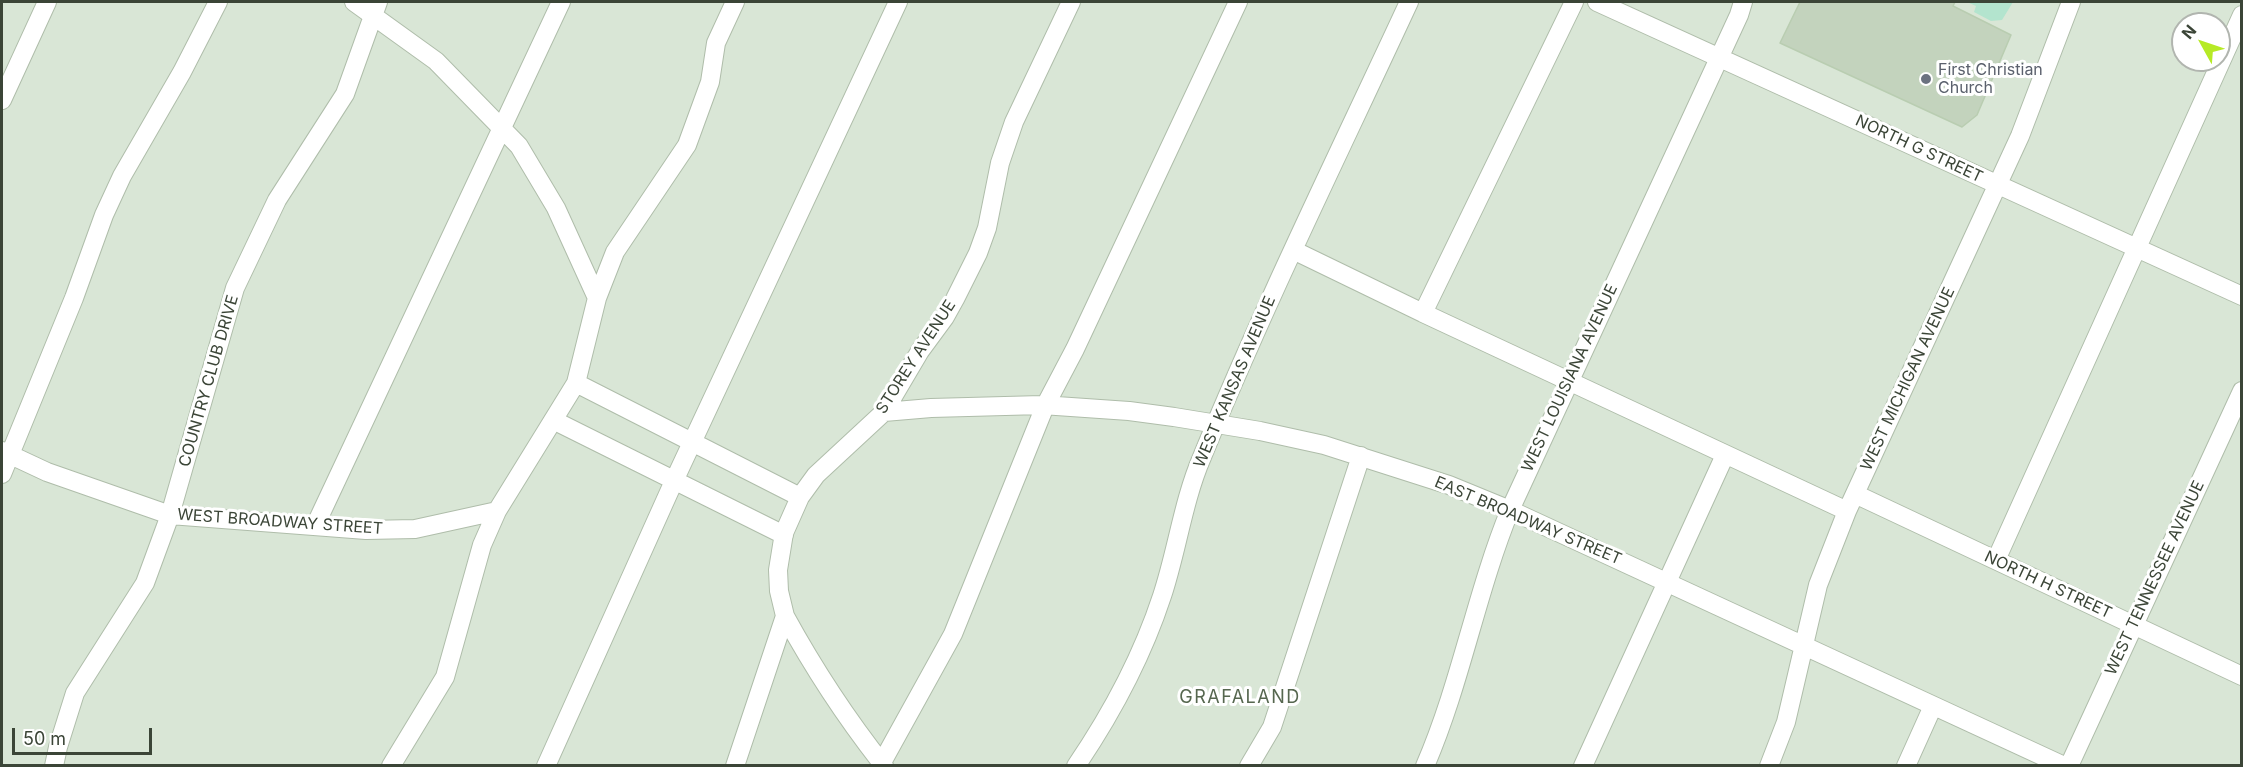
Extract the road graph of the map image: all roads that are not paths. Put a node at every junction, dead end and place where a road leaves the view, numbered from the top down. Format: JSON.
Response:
{"nodes":[{"id":1,"x":47,"y":2,"type":"edge"},
{"id":2,"x":218,"y":2,"type":"edge"},
{"id":3,"x":354,"y":2,"type":"edge"},
{"id":4,"x":561,"y":2,"type":"edge"},
{"id":5,"x":735,"y":2,"type":"edge"},
{"id":6,"x":898,"y":2,"type":"edge"},
{"id":7,"x":1071,"y":2,"type":"edge"},
{"id":8,"x":1238,"y":2,"type":"edge"},
{"id":9,"x":1409,"y":2,"type":"edge"},
{"id":10,"x":1574,"y":2,"type":"edge"},
{"id":11,"x":1597,"y":2,"type":"edge"},
{"id":12,"x":1743,"y":2,"type":"edge"},
{"id":13,"x":2072,"y":2,"type":"edge"},
{"id":14,"x":376,"y":8,"type":"edge"},
{"id":15,"x":2241,"y":15,"type":"edge"},
{"id":16,"x":1719,"y":57,"type":"junction"},
{"id":17,"x":2,"y":100,"type":"edge"},
{"id":18,"x":502,"y":128,"type":"junction"},
{"id":19,"x":1998,"y":185,"type":"junction"},
{"id":20,"x":2135,"y":248,"type":"junction"},
{"id":21,"x":1293,"y":250,"type":"junction"},
{"id":22,"x":2241,"y":296,"type":"edge"},
{"id":23,"x":597,"y":298,"type":"junction"},
{"id":24,"x":1423,"y":313,"type":"junction"},
{"id":25,"x":1569,"y":381,"type":"junction"},
{"id":26,"x":576,"y":383,"type":"junction"},
{"id":27,"x":2241,"y":391,"type":"edge"},
{"id":28,"x":1045,"y":406,"type":"junction"},
{"id":29,"x":884,"y":412,"type":"junction"},
{"id":30,"x":553,"y":420,"type":"junction"},
{"id":31,"x":1216,"y":423,"type":"junction"},
{"id":32,"x":693,"y":442,"type":"junction"},
{"id":33,"x":5,"y":453,"type":"edge"},
{"id":34,"x":1725,"y":455,"type":"junction"},
{"id":35,"x":1361,"y":456,"type":"junction"},
{"id":36,"x":2,"y":474,"type":"edge"},
{"id":37,"x":674,"y":481,"type":"junction"},
{"id":38,"x":1855,"y":494,"type":"junction"},
{"id":39,"x":800,"y":497,"type":"junction"},
{"id":40,"x":1510,"y":510,"type":"junction"},
{"id":41,"x":497,"y":511,"type":"junction"},
{"id":42,"x":1847,"y":511,"type":"junction"},
{"id":43,"x":170,"y":515,"type":"junction"},
{"id":44,"x":315,"y":526,"type":"junction"},
{"id":45,"x":784,"y":535,"type":"junction"},
{"id":46,"x":1996,"y":560,"type":"junction"},
{"id":47,"x":1668,"y":583,"type":"junction"},
{"id":48,"x":785,"y":616,"type":"junction"},
{"id":49,"x":2133,"y":625,"type":"junction"},
{"id":50,"x":1805,"y":647,"type":"junction"},
{"id":51,"x":2241,"y":676,"type":"edge"},
{"id":52,"x":1933,"y":706,"type":"junction"},
{"id":53,"x":882,"y":764,"type":"edge"},
{"id":54,"x":54,"y":765,"type":"edge"},
{"id":55,"x":391,"y":765,"type":"edge"},
{"id":56,"x":546,"y":765,"type":"edge"},
{"id":57,"x":735,"y":765,"type":"edge"},
{"id":58,"x":1076,"y":765,"type":"edge"},
{"id":59,"x":1249,"y":765,"type":"edge"},
{"id":60,"x":1425,"y":765,"type":"edge"},
{"id":61,"x":1583,"y":765,"type":"edge"},
{"id":62,"x":1769,"y":765,"type":"edge"},
{"id":63,"x":1906,"y":765,"type":"edge"},
{"id":64,"x":2064,"y":765,"type":"edge"},
{"id":65,"x":2069,"y":765,"type":"edge"}],
"edges":[{"from":1,"to":17,"type":"street"},
{"from":2,"to":33,"type":"street"},
{"from":3,"to":14,"type":"street"},
{"from":4,"to":18,"type":"street"},
{"from":5,"to":23,"type":"street"},
{"from":6,"to":32,"type":"street"},
{"from":7,"to":29,"type":"street","name":"STOREY AVENUE"},
{"from":8,"to":28,"type":"street"},
{"from":9,"to":21,"type":"street","name":"WEST KANSAS AVENUE"},
{"from":10,"to":24,"type":"street"},
{"from":11,"to":16,"type":"street","name":"NORTH G STREET"},
{"from":12,"to":16,"type":"street","name":"WEST LOUISIANA AVENUE"},
{"from":13,"to":19,"type":"street","name":"WEST MICHIGAN AVENUE"},
{"from":14,"to":18,"type":"street"},
{"from":14,"to":43,"type":"street","name":"COUNTRY CLUB DRIVE"},
{"from":15,"to":20,"type":"street"},
{"from":16,"to":19,"type":"street","name":"NORTH G STREET"},
{"from":16,"to":25,"type":"street","name":"WEST LOUISIANA AVENUE"},
{"from":18,"to":23,"type":"street"},
{"from":18,"to":44,"type":"street"},
{"from":19,"to":20,"type":"street","name":"NORTH G STREET"},
{"from":19,"to":38,"type":"street","name":"WEST MICHIGAN AVENUE"},
{"from":20,"to":22,"type":"street","name":"NORTH G STREET"},
{"from":20,"to":46,"type":"street"},
{"from":21,"to":24,"type":"street"},
{"from":21,"to":31,"type":"street","name":"WEST KANSAS AVENUE"},
{"from":23,"to":26,"type":"street"},
{"from":24,"to":25,"type":"street"},
{"from":25,"to":34,"type":"street"},
{"from":25,"to":40,"type":"street","name":"WEST LOUISIANA AVENUE"},
{"from":26,"to":30,"type":"street"},
{"from":26,"to":32,"type":"street"},
{"from":27,"to":49,"type":"street","name":"WEST TENNESSEE AVENUE"},
{"from":28,"to":29,"type":"street","name":"EAST BROADWAY STREET"},
{"from":28,"to":31,"type":"street","name":"EAST BROADWAY STREET"},
{"from":28,"to":53,"type":"street"},
{"from":29,"to":39,"type":"street","name":"STOREY AVENUE"},
{"from":30,"to":37,"type":"street"},
{"from":30,"to":41,"type":"street"},
{"from":31,"to":35,"type":"street","name":"EAST BROADWAY STREET"},
{"from":31,"to":58,"type":"street","name":"WEST KANSAS AVENUE"},
{"from":32,"to":37,"type":"street"},
{"from":32,"to":39,"type":"street"},
{"from":33,"to":36,"type":"street"},
{"from":33,"to":43,"type":"street","name":"WEST BROADWAY STREET"},
{"from":34,"to":42,"type":"street"},
{"from":34,"to":47,"type":"street"},
{"from":35,"to":40,"type":"street","name":"EAST BROADWAY STREET"},
{"from":35,"to":59,"type":"street"},
{"from":37,"to":45,"type":"street"},
{"from":37,"to":56,"type":"street"},
{"from":38,"to":42,"type":"street","name":"WEST MICHIGAN AVENUE"},
{"from":38,"to":46,"type":"street","name":"NORTH H STREET"},
{"from":39,"to":45,"type":"street","name":"STOREY AVENUE"},
{"from":40,"to":47,"type":"street","name":"EAST BROADWAY STREET"},
{"from":40,"to":60,"type":"street","name":"WEST LOUISIANA AVENUE"},
{"from":41,"to":44,"type":"street","name":"WEST BROADWAY STREET"},
{"from":41,"to":55,"type":"street"},
{"from":42,"to":50,"type":"street","name":"WEST MICHIGAN AVENUE"},
{"from":43,"to":44,"type":"street","name":"WEST BROADWAY STREET"},
{"from":43,"to":54,"type":"street","name":"COUNTRY CLUB DRIVE"},
{"from":45,"to":48,"type":"street","name":"STOREY AVENUE"},
{"from":46,"to":49,"type":"street","name":"NORTH H STREET"},
{"from":47,"to":50,"type":"street","name":"EAST BROADWAY STREET"},
{"from":47,"to":61,"type":"street"},
{"from":48,"to":53,"type":"street"},
{"from":48,"to":57,"type":"street"},
{"from":49,"to":51,"type":"street","name":"NORTH H STREET"},
{"from":49,"to":65,"type":"street","name":"WEST TENNESSEE AVENUE"},
{"from":50,"to":52,"type":"street","name":"EAST BROADWAY STREET"},
{"from":50,"to":62,"type":"street","name":"WEST MICHIGAN AVENUE"},
{"from":52,"to":63,"type":"street"},
{"from":52,"to":64,"type":"street","name":"EAST BROADWAY STREET"}]}
